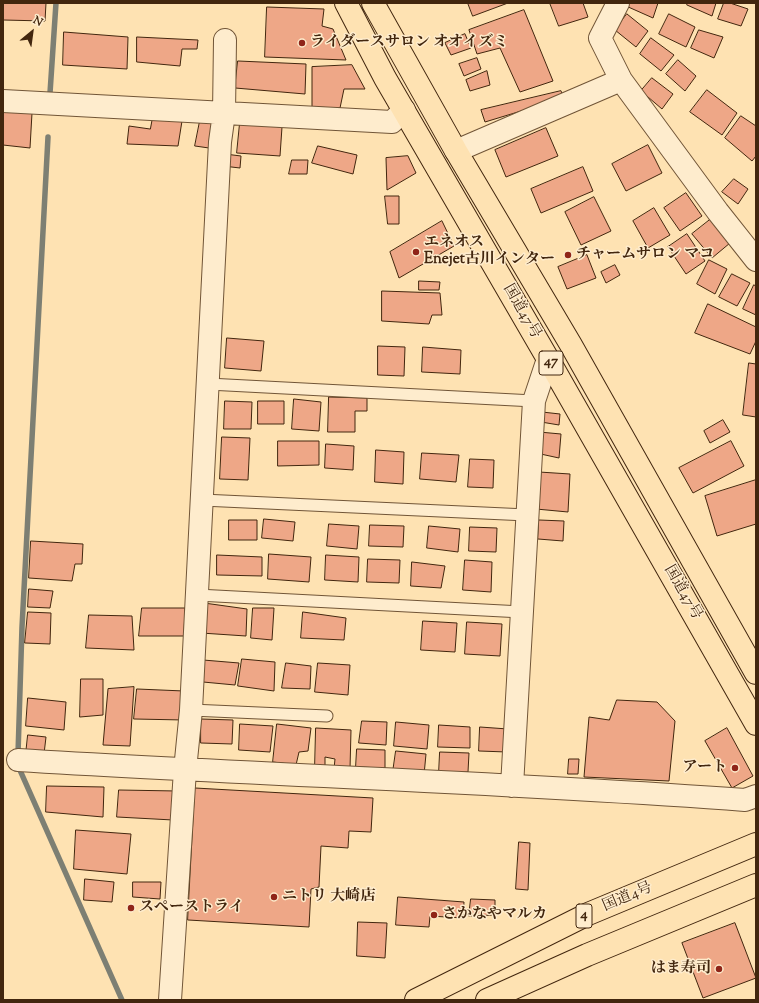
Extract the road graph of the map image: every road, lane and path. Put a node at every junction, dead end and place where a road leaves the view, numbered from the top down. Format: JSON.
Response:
{"nodes":[{"id":1,"x":346,"y":3,"type":"edge"},
{"id":2,"x":373,"y":3,"type":"edge"},
{"id":3,"x":618,"y":3,"type":"edge"},
{"id":4,"x":225,"y":40,"type":"dead end"},
{"id":5,"x":621,"y":80,"type":"junction"},
{"id":6,"x":3,"y":101,"type":"edge"},
{"id":7,"x":404,"y":110,"type":"junction"},
{"id":8,"x":224,"y":113,"type":"junction"},
{"id":9,"x":456,"y":151,"type":"junction"},
{"id":10,"x":756,"y":260,"type":"edge"},
{"id":11,"x":548,"y":358,"type":"junction"},
{"id":12,"x":208,"y":384,"type":"junction"},
{"id":13,"x":534,"y":401,"type":"junction"},
{"id":14,"x":202,"y":500,"type":"junction"},
{"id":15,"x":527,"y":515,"type":"junction"},
{"id":16,"x":197,"y":595,"type":"junction"},
{"id":17,"x":522,"y":612,"type":"junction"},
{"id":18,"x":750,"y":650,"type":"edge"},
{"id":19,"x":756,"y":673,"type":"edge"},
{"id":20,"x":191,"y":710,"type":"junction"},
{"id":21,"x":327,"y":716,"type":"dead end"},
{"id":22,"x":756,"y":724,"type":"edge"},
{"id":23,"x":18,"y":760,"type":"dead end"},
{"id":24,"x":185,"y":770,"type":"junction"},
{"id":25,"x":512,"y":786,"type":"junction"},
{"id":26,"x":756,"y":796,"type":"edge"},
{"id":27,"x":756,"y":844,"type":"edge"},
{"id":28,"x":756,"y":885,"type":"edge"},
{"id":29,"x":170,"y":1000,"type":"edge"},
{"id":30,"x":416,"y":1000,"type":"edge"},
{"id":31,"x":487,"y":1000,"type":"edge"}],
"edges":[{"from":1,"to":7,"type":"highway","name":"国道47号","number":"47"},
{"from":2,"to":9,"type":"highway","name":"国道47号","number":"47"},
{"from":3,"to":5,"type":"street"},
{"from":4,"to":8,"type":"street"},
{"from":5,"to":9,"type":"street"},
{"from":5,"to":10,"type":"street"},
{"from":6,"to":8,"type":"street"},
{"from":7,"to":8,"type":"street"},
{"from":7,"to":11,"type":"highway","name":"国道47号","number":"47"},
{"from":8,"to":12,"type":"street"},
{"from":9,"to":18,"type":"highway","name":"国道47号","number":"47"},
{"from":11,"to":13,"type":"street"},
{"from":11,"to":22,"type":"highway","name":"国道47号","number":"47"},
{"from":12,"to":13,"type":"lane"},
{"from":12,"to":14,"type":"street"},
{"from":13,"to":15,"type":"street"},
{"from":14,"to":15,"type":"lane"},
{"from":14,"to":16,"type":"street"},
{"from":15,"to":17,"type":"street"},
{"from":16,"to":17,"type":"lane"},
{"from":16,"to":20,"type":"street"},
{"from":17,"to":25,"type":"street"},
{"from":18,"to":19,"type":"highway","name":"国道47号","number":"47"},
{"from":20,"to":21,"type":"lane"},
{"from":20,"to":24,"type":"street"},
{"from":23,"to":24,"type":"street"},
{"from":24,"to":25,"type":"street"},
{"from":24,"to":29,"type":"street"},
{"from":25,"to":26,"type":"street"},
{"from":27,"to":30,"type":"highway","name":"国道4号","number":"4"},
{"from":28,"to":31,"type":"highway"}]}
